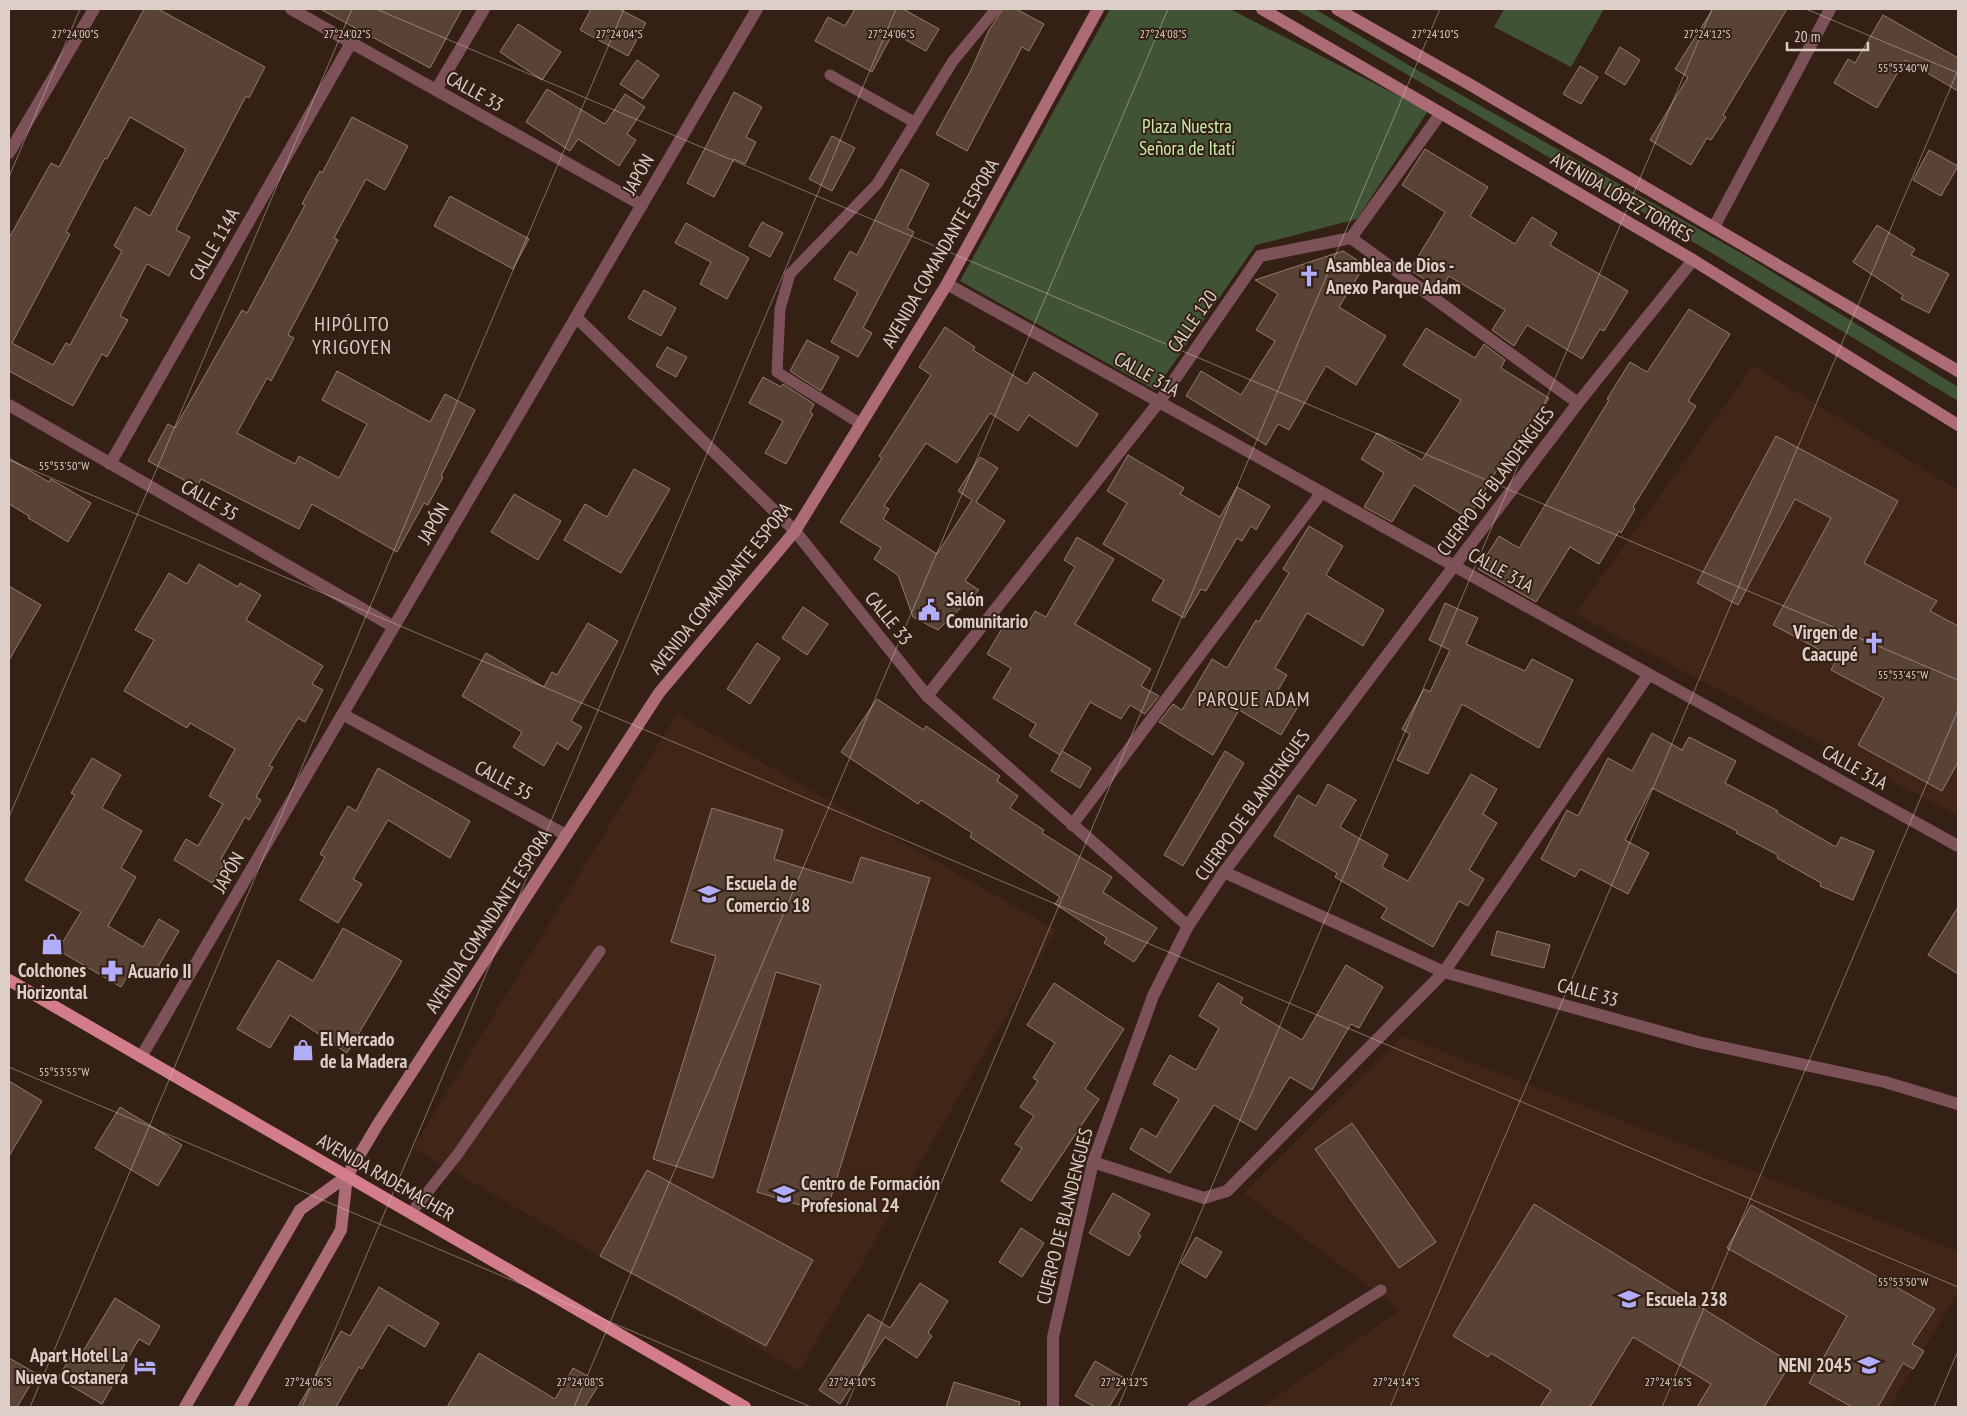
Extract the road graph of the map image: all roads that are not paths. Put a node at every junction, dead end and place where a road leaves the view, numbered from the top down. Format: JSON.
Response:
{"nodes":[{"id":1,"x":94,"y":9,"type":"edge"},
{"id":2,"x":291,"y":9,"type":"edge"},
{"id":3,"x":484,"y":9,"type":"edge"},
{"id":4,"x":757,"y":9,"type":"edge"},
{"id":5,"x":996,"y":9,"type":"edge"},
{"id":6,"x":1098,"y":9,"type":"edge"},
{"id":7,"x":1262,"y":9,"type":"edge"},
{"id":8,"x":1337,"y":9,"type":"edge"},
{"id":9,"x":1830,"y":9,"type":"edge"},
{"id":10,"x":351,"y":43,"type":"junction"},
{"id":11,"x":830,"y":75,"type":"dead end"},
{"id":12,"x":436,"y":90,"type":"junction"},
{"id":13,"x":1441,"y":113,"type":"junction"},
{"id":14,"x":914,"y":122,"type":"junction"},
{"id":15,"x":9,"y":153,"type":"edge"},
{"id":16,"x":642,"y":205,"type":"junction"},
{"id":17,"x":1714,"y":227,"type":"junction"},
{"id":18,"x":1351,"y":238,"type":"junction"},
{"id":19,"x":1693,"y":260,"type":"junction"},
{"id":20,"x":947,"y":284,"type":"junction"},
{"id":21,"x":576,"y":317,"type":"junction"},
{"id":22,"x":1958,"y":371,"type":"edge"},
{"id":23,"x":1159,"y":402,"type":"junction"},
{"id":24,"x":1578,"y":404,"type":"junction"},
{"id":25,"x":9,"y":405,"type":"edge"},
{"id":26,"x":861,"y":424,"type":"junction"},
{"id":27,"x":1958,"y":425,"type":"edge"},
{"id":28,"x":110,"y":464,"type":"junction"},
{"id":29,"x":1322,"y":492,"type":"junction"},
{"id":30,"x":795,"y":531,"type":"junction"},
{"id":31,"x":1454,"y":566,"type":"junction"},
{"id":32,"x":394,"y":627,"type":"junction"},
{"id":33,"x":1649,"y":674,"type":"junction"},
{"id":34,"x":927,"y":696,"type":"junction"},
{"id":35,"x":344,"y":715,"type":"junction"},
{"id":36,"x":1072,"y":825,"type":"junction"},
{"id":37,"x":566,"y":835,"type":"junction"},
{"id":38,"x":1958,"y":846,"type":"edge"},
{"id":39,"x":1224,"y":872,"type":"junction"},
{"id":40,"x":1188,"y":926,"type":"junction"},
{"id":41,"x":600,"y":951,"type":"dead end"},
{"id":42,"x":1444,"y":972,"type":"junction"},
{"id":43,"x":9,"y":980,"type":"edge"},
{"id":44,"x":142,"y":1057,"type":"junction"},
{"id":45,"x":1958,"y":1104,"type":"edge"},
{"id":46,"x":1092,"y":1162,"type":"junction"},
{"id":47,"x":347,"y":1176,"type":"junction"},
{"id":48,"x":411,"y":1213,"type":"junction"},
{"id":49,"x":1381,"y":1290,"type":"dead end"},
{"id":50,"x":185,"y":1407,"type":"edge"},
{"id":51,"x":240,"y":1407,"type":"edge"},
{"id":52,"x":745,"y":1407,"type":"edge"},
{"id":53,"x":1053,"y":1407,"type":"edge"},
{"id":54,"x":1193,"y":1407,"type":"edge"}],
"edges":[{"from":1,"to":15,"type":"street"},
{"from":2,"to":10,"type":"street","name":"CALLE 33"},
{"from":3,"to":12,"type":"street"},
{"from":4,"to":16,"type":"street","name":"JAPÓN"},
{"from":5,"to":14,"type":"lane"},
{"from":6,"to":20,"type":"main road","name":"AVENIDA COMANDANTE ESPORA"},
{"from":7,"to":13,"type":"main road","name":"AVENIDA LÓPEZ TORRES"},
{"from":8,"to":17,"type":"main road","name":"AVENIDA LÓPEZ TORRES"},
{"from":9,"to":17,"type":"street"},
{"from":10,"to":12,"type":"street","name":"CALLE 33"},
{"from":10,"to":28,"type":"street","name":"CALLE 114A"},
{"from":11,"to":14,"type":"lane"},
{"from":12,"to":16,"type":"street","name":"CALLE 33"},
{"from":13,"to":18,"type":"street"},
{"from":13,"to":19,"type":"main road","name":"AVENIDA LÓPEZ TORRES"},
{"from":14,"to":26,"type":"lane"},
{"from":16,"to":21,"type":"street","name":"JAPÓN"},
{"from":17,"to":22,"type":"main road","name":"AVENIDA LÓPEZ TORRES"},
{"from":18,"to":23,"type":"street","name":"CALLE 120"},
{"from":18,"to":24,"type":"street"},
{"from":19,"to":24,"type":"street","name":"CUERPO DE BLANDENGUES"},
{"from":19,"to":27,"type":"main road","name":"AVENIDA LÓPEZ TORRES"},
{"from":20,"to":23,"type":"street","name":"CALLE 31A"},
{"from":20,"to":26,"type":"main road","name":"AVENIDA COMANDANTE ESPORA"},
{"from":21,"to":30,"type":"street","name":"CALLE 33"},
{"from":21,"to":32,"type":"street","name":"JAPÓN"},
{"from":23,"to":29,"type":"street","name":"CALLE 31A"},
{"from":23,"to":34,"type":"street","name":"CALLE 120"},
{"from":24,"to":31,"type":"street","name":"CUERPO DE BLANDENGUES"},
{"from":25,"to":28,"type":"street","name":"CALLE 35"},
{"from":26,"to":30,"type":"main road","name":"AVENIDA COMANDANTE ESPORA"},
{"from":28,"to":32,"type":"street","name":"CALLE 35"},
{"from":29,"to":31,"type":"street","name":"CALLE 31A"},
{"from":29,"to":36,"type":"street"},
{"from":30,"to":34,"type":"street","name":"CALLE 33"},
{"from":30,"to":37,"type":"main road","name":"AVENIDA COMANDANTE ESPORA"},
{"from":31,"to":33,"type":"street","name":"CALLE 31A"},
{"from":31,"to":39,"type":"street","name":"CUERPO DE BLANDENGUES"},
{"from":32,"to":35,"type":"street","name":"JAPÓN"},
{"from":33,"to":38,"type":"street","name":"CALLE 31A"},
{"from":33,"to":42,"type":"street"},
{"from":34,"to":36,"type":"street","name":"CALLE 33"},
{"from":35,"to":37,"type":"street","name":"CALLE 35"},
{"from":35,"to":44,"type":"street","name":"JAPÓN"},
{"from":36,"to":40,"type":"street","name":"CALLE 33"},
{"from":37,"to":47,"type":"main road","name":"AVENIDA COMANDANTE ESPORA"},
{"from":39,"to":40,"type":"street","name":"CUERPO DE BLANDENGUES"},
{"from":39,"to":42,"type":"street","name":"CALLE 33"},
{"from":40,"to":46,"type":"street","name":"CUERPO DE BLANDENGUES"},
{"from":41,"to":48,"type":"lane"},
{"from":42,"to":45,"type":"street","name":"CALLE 33"},
{"from":42,"to":46,"type":"street"},
{"from":43,"to":44,"type":"main road","name":"AVENIDA RADEMACHER"},
{"from":44,"to":47,"type":"main road","name":"AVENIDA RADEMACHER"},
{"from":46,"to":53,"type":"street","name":"CUERPO DE BLANDENGUES"},
{"from":47,"to":48,"type":"main road","name":"AVENIDA RADEMACHER"},
{"from":47,"to":50,"type":"main road","name":"AVENIDA COMANDANTE ESPORA"},
{"from":47,"to":51,"type":"main road","name":"AVENIDA COMANDANTE ESPORA"},
{"from":48,"to":52,"type":"main road","name":"AVENIDA RADEMACHER"},
{"from":49,"to":54,"type":"lane"}]}
